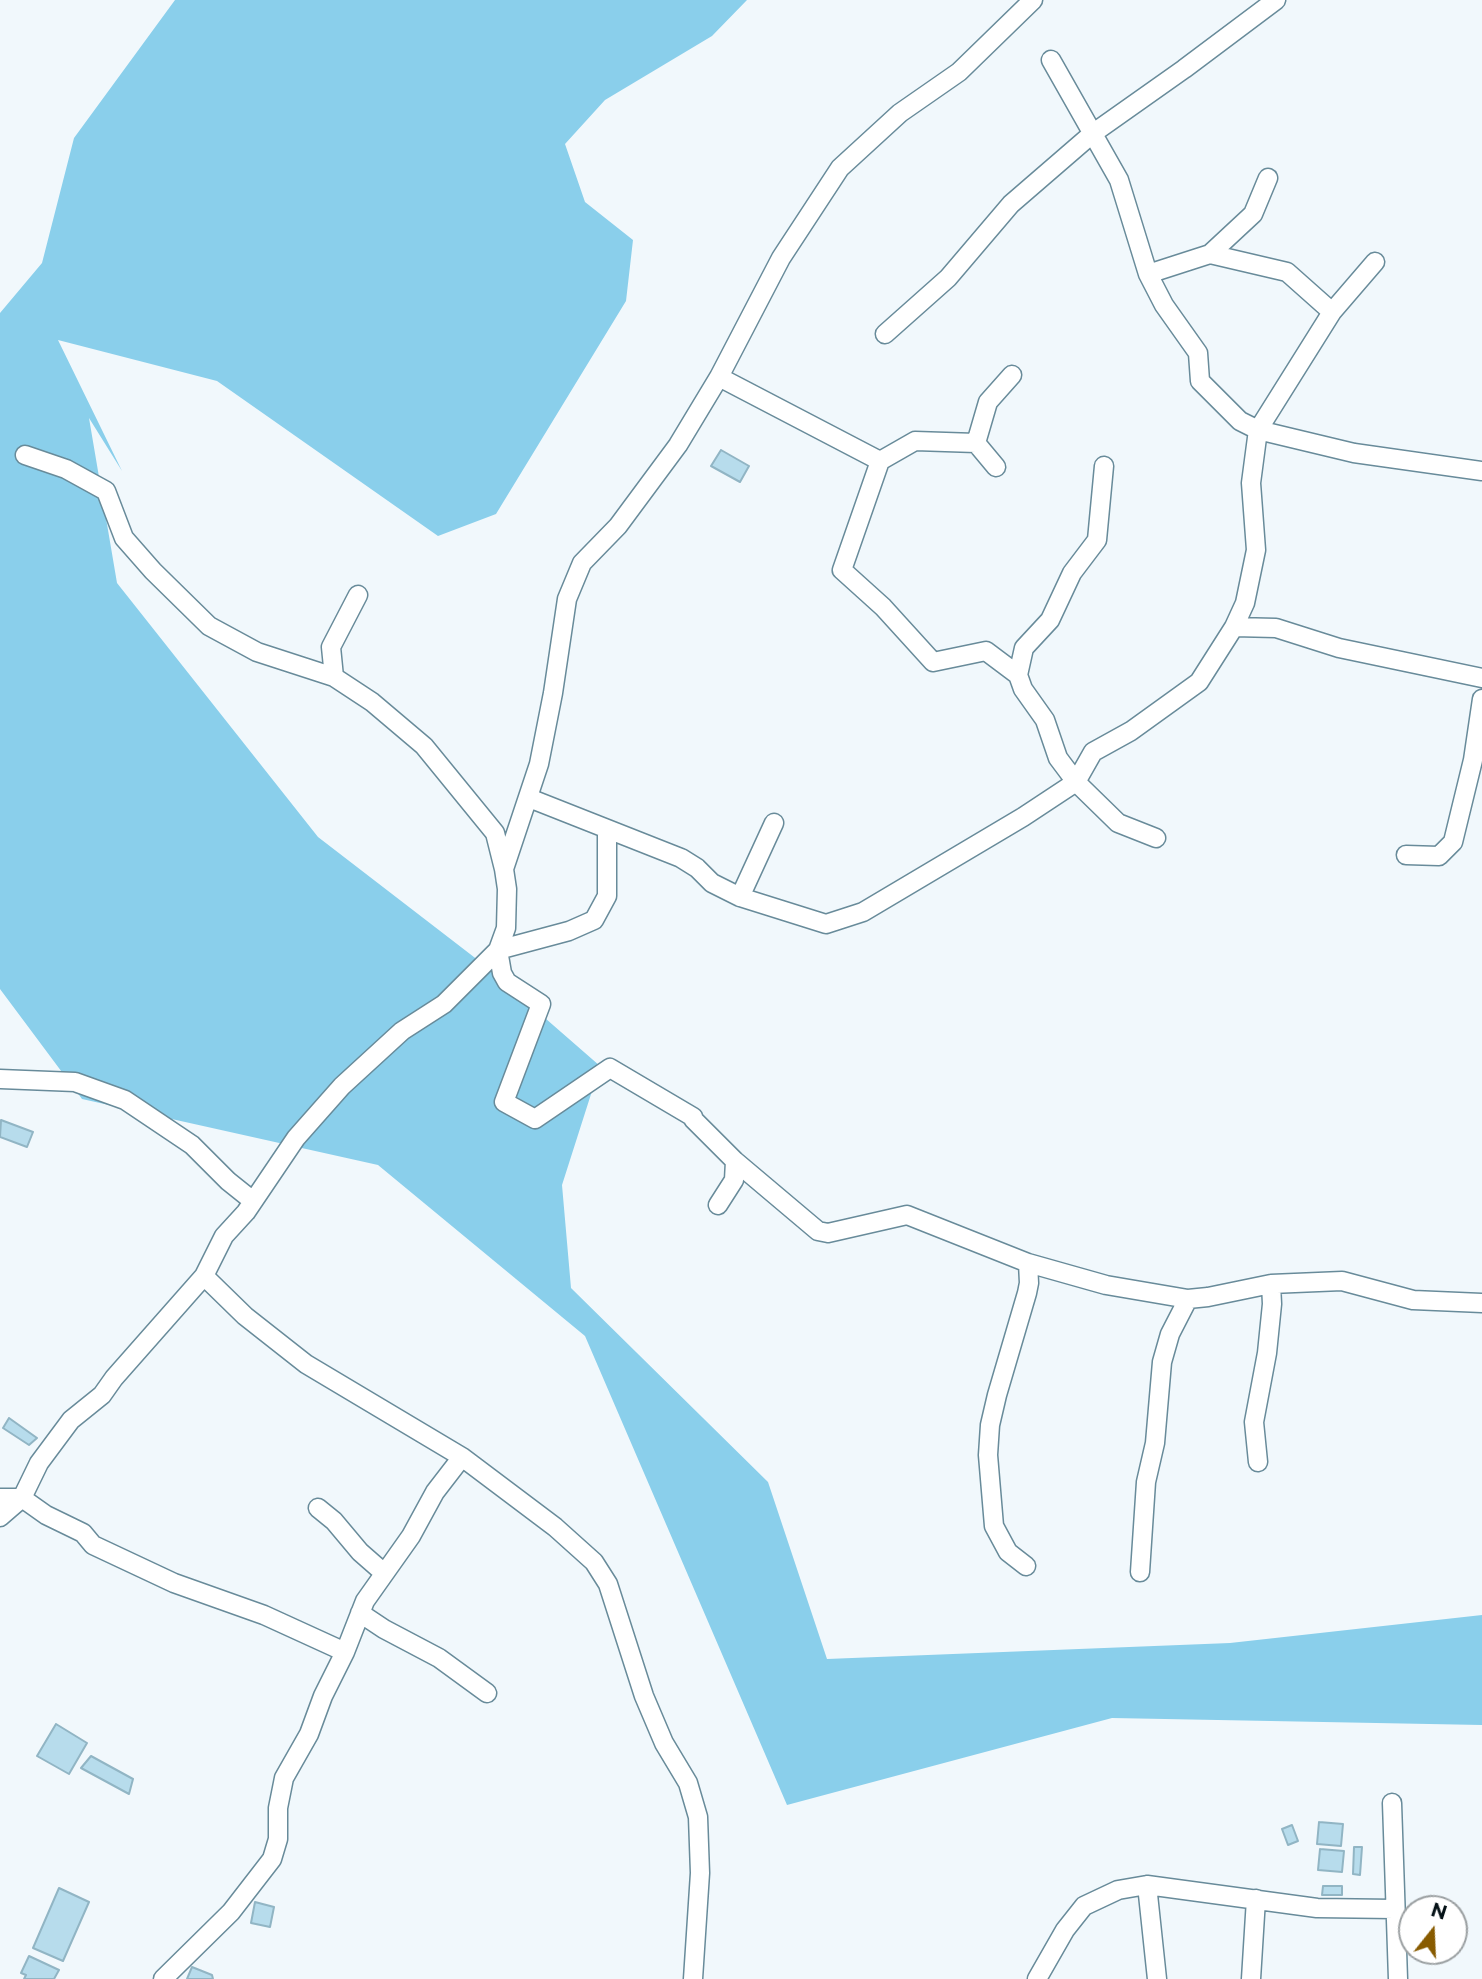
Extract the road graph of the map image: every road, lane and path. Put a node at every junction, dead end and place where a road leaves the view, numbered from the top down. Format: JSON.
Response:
{"nodes":[{"id":1,"x":1032,"y":0,"type":"edge"},
{"id":2,"x":1276,"y":0,"type":"edge"},
{"id":3,"x":1051,"y":60,"type":"dead end"},
{"id":4,"x":1092,"y":134,"type":"junction"},
{"id":5,"x":1268,"y":178,"type":"dead end"},
{"id":6,"x":1210,"y":254,"type":"junction"},
{"id":7,"x":1375,"y":262,"type":"dead end"},
{"id":8,"x":1148,"y":274,"type":"junction"},
{"id":9,"x":1332,"y":312,"type":"junction"},
{"id":10,"x":885,"y":334,"type":"dead end"},
{"id":11,"x":1012,"y":375,"type":"dead end"},
{"id":12,"x":719,"y":377,"type":"junction"},
{"id":13,"x":1258,"y":430,"type":"junction"},
{"id":14,"x":976,"y":443,"type":"junction"},
{"id":15,"x":25,"y":455,"type":"dead end"},
{"id":16,"x":880,"y":461,"type":"junction"},
{"id":17,"x":1104,"y":466,"type":"dead end"},
{"id":18,"x":996,"y":467,"type":"dead end"},
{"id":19,"x":1482,"y":471,"type":"edge"},
{"id":20,"x":358,"y":595,"type":"dead end"},
{"id":21,"x":1234,"y":627,"type":"junction"},
{"id":22,"x":1018,"y":675,"type":"junction"},
{"id":23,"x":334,"y":677,"type":"junction"},
{"id":24,"x":1482,"y":678,"type":"edge"},
{"id":25,"x":1482,"y":699,"type":"edge"},
{"id":26,"x":1076,"y":782,"type":"junction"},
{"id":27,"x":528,"y":797,"type":"junction"},
{"id":28,"x":774,"y":823,"type":"dead end"},
{"id":29,"x":607,"y":829,"type":"junction"},
{"id":30,"x":1156,"y":838,"type":"dead end"},
{"id":31,"x":1406,"y":855,"type":"dead end"},
{"id":32,"x":504,"y":869,"type":"junction"},
{"id":33,"x":740,"y":897,"type":"junction"},
{"id":34,"x":498,"y":950,"type":"junction"},
{"id":35,"x":0,"y":1079,"type":"edge"},
{"id":36,"x":736,"y":1161,"type":"junction"},
{"id":37,"x":253,"y":1201,"type":"junction"},
{"id":38,"x":718,"y":1205,"type":"dead end"},
{"id":39,"x":1028,"y":1263,"type":"junction"},
{"id":40,"x":204,"y":1276,"type":"junction"},
{"id":41,"x":1271,"y":1284,"type":"junction"},
{"id":42,"x":1188,"y":1299,"type":"junction"},
{"id":43,"x":1482,"y":1303,"type":"edge"},
{"id":44,"x":461,"y":1457,"type":"junction"},
{"id":45,"x":1258,"y":1462,"type":"dead end"},
{"id":46,"x":0,"y":1498,"type":"edge"},
{"id":47,"x":22,"y":1498,"type":"junction"},
{"id":48,"x":318,"y":1508,"type":"dead end"},
{"id":49,"x":0,"y":1517,"type":"edge"},
{"id":50,"x":1026,"y":1566,"type":"dead end"},
{"id":51,"x":1140,"y":1572,"type":"dead end"},
{"id":52,"x":384,"y":1573,"type":"junction"},
{"id":53,"x":360,"y":1613,"type":"junction"},
{"id":54,"x":345,"y":1652,"type":"junction"},
{"id":55,"x":487,"y":1693,"type":"dead end"},
{"id":56,"x":1392,"y":1803,"type":"dead end"},
{"id":57,"x":1147,"y":1885,"type":"junction"},
{"id":58,"x":1256,"y":1899,"type":"junction"},
{"id":59,"x":1394,"y":1909,"type":"junction"},
{"id":60,"x":163,"y":1979,"type":"edge"},
{"id":61,"x":693,"y":1979,"type":"edge"},
{"id":62,"x":1037,"y":1979,"type":"edge"},
{"id":63,"x":1157,"y":1979,"type":"edge"},
{"id":64,"x":1251,"y":1979,"type":"edge"},
{"id":65,"x":1398,"y":1979,"type":"edge"}],
"edges":[{"from":1,"to":12,"type":"street"},
{"from":2,"to":4,"type":"street"},
{"from":3,"to":4,"type":"street"},
{"from":4,"to":8,"type":"street"},
{"from":4,"to":10,"type":"street"},
{"from":5,"to":6,"type":"street"},
{"from":6,"to":8,"type":"street"},
{"from":6,"to":9,"type":"street"},
{"from":7,"to":9,"type":"street"},
{"from":8,"to":13,"type":"street"},
{"from":9,"to":13,"type":"street"},
{"from":11,"to":14,"type":"street"},
{"from":12,"to":16,"type":"street"},
{"from":12,"to":27,"type":"street"},
{"from":13,"to":19,"type":"street"},
{"from":13,"to":21,"type":"street"},
{"from":14,"to":16,"type":"street"},
{"from":14,"to":18,"type":"street"},
{"from":15,"to":23,"type":"street"},
{"from":16,"to":22,"type":"street"},
{"from":17,"to":22,"type":"street"},
{"from":20,"to":23,"type":"street"},
{"from":21,"to":24,"type":"street"},
{"from":21,"to":26,"type":"street"},
{"from":22,"to":26,"type":"street"},
{"from":23,"to":32,"type":"street"},
{"from":25,"to":31,"type":"street"},
{"from":26,"to":30,"type":"street"},
{"from":26,"to":33,"type":"street"},
{"from":27,"to":29,"type":"street"},
{"from":27,"to":32,"type":"street"},
{"from":28,"to":33,"type":"street"},
{"from":29,"to":33,"type":"street"},
{"from":29,"to":34,"type":"street"},
{"from":32,"to":34,"type":"street"},
{"from":34,"to":36,"type":"street"},
{"from":34,"to":37,"type":"street"},
{"from":35,"to":37,"type":"street"},
{"from":36,"to":38,"type":"street"},
{"from":36,"to":39,"type":"street"},
{"from":37,"to":40,"type":"street"},
{"from":39,"to":42,"type":"street"},
{"from":39,"to":50,"type":"street"},
{"from":40,"to":44,"type":"street"},
{"from":40,"to":47,"type":"street"},
{"from":41,"to":42,"type":"street"},
{"from":41,"to":43,"type":"street"},
{"from":41,"to":45,"type":"street"},
{"from":42,"to":51,"type":"street"},
{"from":44,"to":52,"type":"street"},
{"from":44,"to":61,"type":"street"},
{"from":46,"to":47,"type":"street"},
{"from":47,"to":49,"type":"street"},
{"from":47,"to":54,"type":"street"},
{"from":48,"to":52,"type":"street"},
{"from":52,"to":53,"type":"street"},
{"from":53,"to":54,"type":"street"},
{"from":53,"to":55,"type":"street"},
{"from":54,"to":60,"type":"street"},
{"from":56,"to":59,"type":"street"},
{"from":57,"to":58,"type":"street"},
{"from":57,"to":62,"type":"street"},
{"from":57,"to":63,"type":"street"},
{"from":58,"to":59,"type":"street"},
{"from":58,"to":64,"type":"street"},
{"from":59,"to":65,"type":"street"}]}
